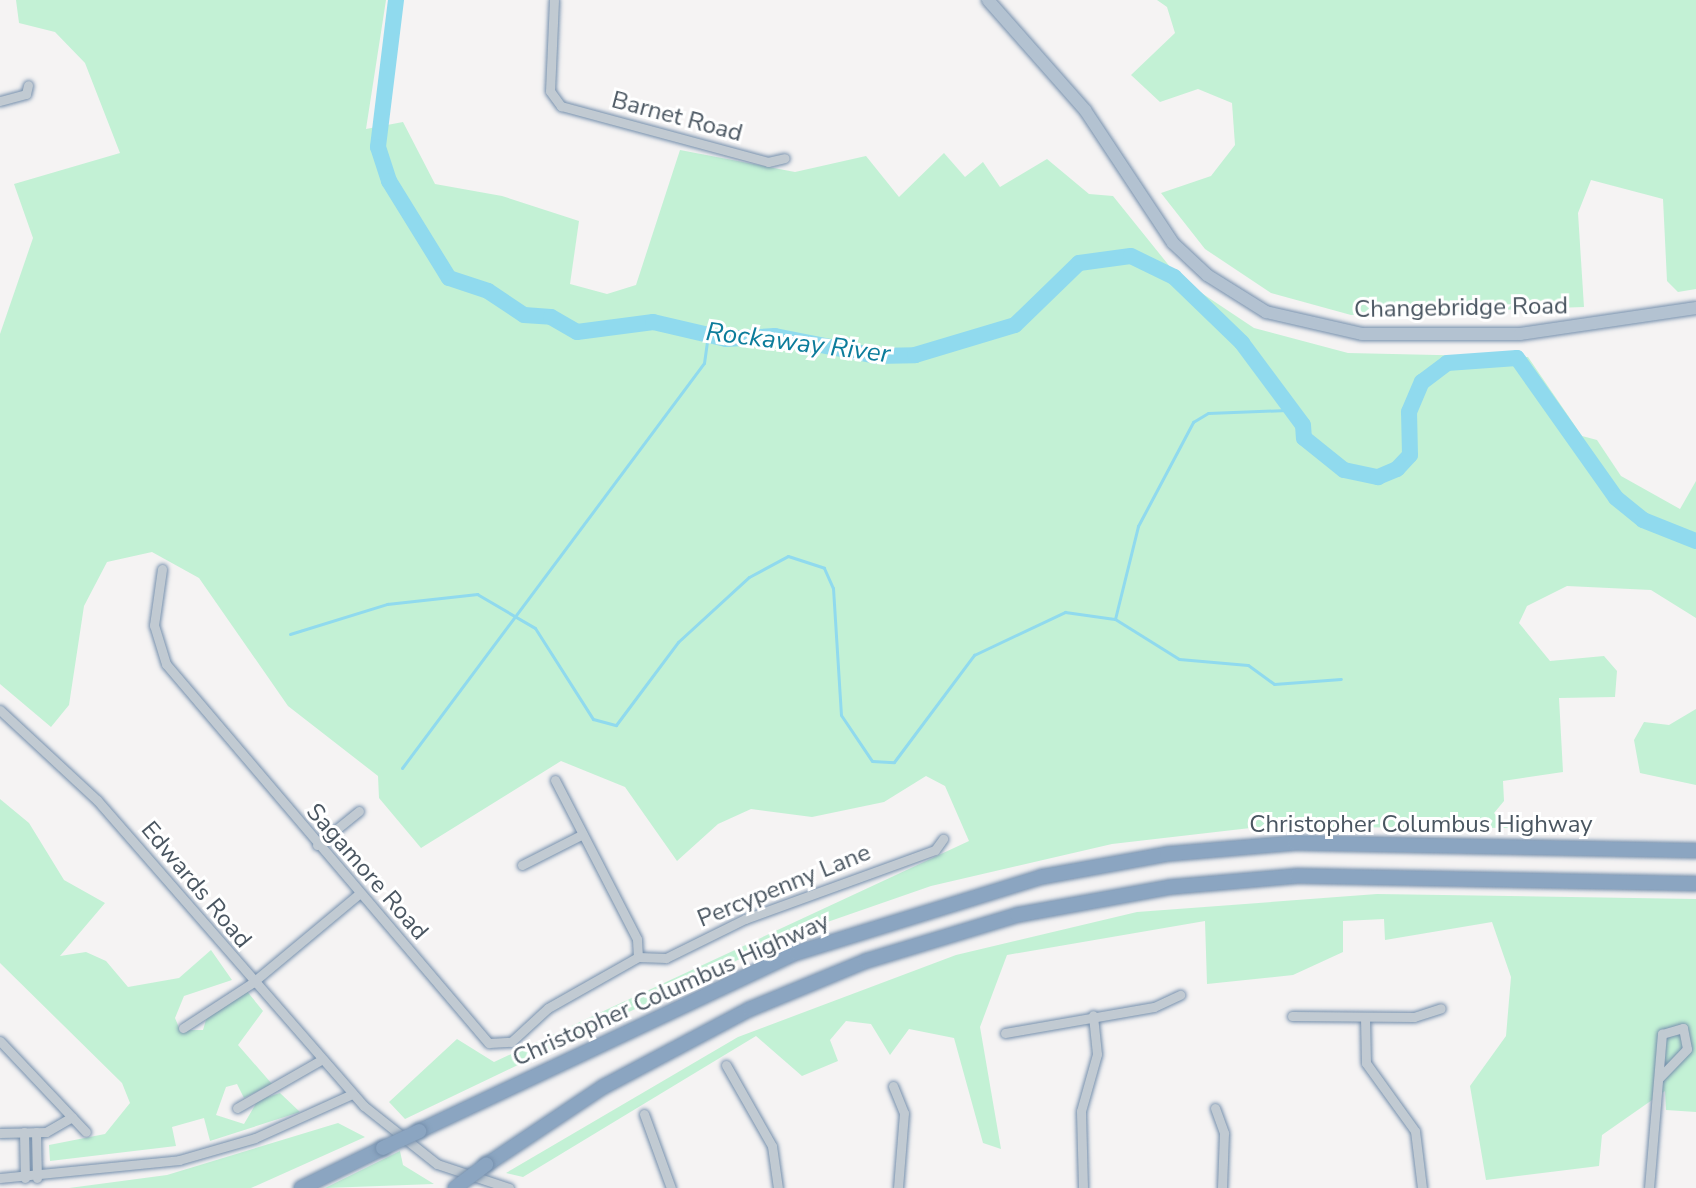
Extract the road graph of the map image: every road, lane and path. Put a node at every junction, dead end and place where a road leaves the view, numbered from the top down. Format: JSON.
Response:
{"nodes":[{"id":1,"x":554,"y":0,"type":"edge"},
{"id":2,"x":988,"y":0,"type":"edge"},
{"id":3,"x":28,"y":85,"type":"dead end"},
{"id":4,"x":0,"y":101,"type":"edge"},
{"id":5,"x":785,"y":158,"type":"dead end"},
{"id":6,"x":1696,"y":308,"type":"edge"},
{"id":7,"x":162,"y":569,"type":"dead end"},
{"id":8,"x":0,"y":710,"type":"edge"},
{"id":9,"x":555,"y":780,"type":"dead end"},
{"id":10,"x":359,"y":811,"type":"dead end"},
{"id":11,"x":583,"y":834,"type":"junction"},
{"id":12,"x":943,"y":839,"type":"dead end"},
{"id":13,"x":317,"y":845,"type":"junction"},
{"id":14,"x":1696,"y":851,"type":"edge"},
{"id":15,"x":522,"y":865,"type":"dead end"},
{"id":16,"x":1696,"y":884,"type":"edge"},
{"id":17,"x":359,"y":894,"type":"junction"},
{"id":18,"x":638,"y":957,"type":"junction"},
{"id":19,"x":252,"y":983,"type":"junction"},
{"id":20,"x":1180,"y":995,"type":"dead end"},
{"id":21,"x":1441,"y":1008,"type":"dead end"},
{"id":22,"x":1093,"y":1015,"type":"junction"},
{"id":23,"x":1292,"y":1016,"type":"dead end"},
{"id":24,"x":1365,"y":1017,"type":"junction"},
{"id":25,"x":183,"y":1028,"type":"dead end"},
{"id":26,"x":1005,"y":1033,"type":"dead end"},
{"id":27,"x":0,"y":1041,"type":"edge"},
{"id":28,"x":319,"y":1061,"type":"junction"},
{"id":29,"x":726,"y":1065,"type":"dead end"},
{"id":30,"x":1660,"y":1077,"type":"junction"},
{"id":31,"x":893,"y":1086,"type":"dead end"},
{"id":32,"x":352,"y":1094,"type":"junction"},
{"id":33,"x":237,"y":1108,"type":"dead end"},
{"id":34,"x":1215,"y":1108,"type":"dead end"},
{"id":35,"x":644,"y":1114,"type":"dead end"},
{"id":36,"x":72,"y":1117,"type":"junction"},
{"id":37,"x":24,"y":1132,"type":"junction"},
{"id":38,"x":36,"y":1132,"type":"junction"},
{"id":39,"x":86,"y":1132,"type":"dead end"},
{"id":40,"x":0,"y":1133,"type":"edge"},
{"id":41,"x":0,"y":1178,"type":"edge"},
{"id":42,"x":25,"y":1178,"type":"junction"},
{"id":43,"x":37,"y":1178,"type":"junction"},
{"id":44,"x":300,"y":1187,"type":"edge"},
{"id":45,"x":455,"y":1188,"type":"edge"},
{"id":46,"x":506,"y":1188,"type":"edge"},
{"id":47,"x":671,"y":1188,"type":"edge"},
{"id":48,"x":778,"y":1188,"type":"edge"},
{"id":49,"x":898,"y":1188,"type":"edge"},
{"id":50,"x":1083,"y":1188,"type":"edge"},
{"id":51,"x":1222,"y":1188,"type":"edge"},
{"id":52,"x":1422,"y":1188,"type":"edge"},
{"id":53,"x":1649,"y":1188,"type":"edge"}],
"edges":[{"from":1,"to":5,"type":"street","name":"Barnet Road"},
{"from":2,"to":6,"type":"main road","name":"Changebridge Road"},
{"from":3,"to":4,"type":"street"},
{"from":7,"to":13,"type":"street","name":"Sagamore Road"},
{"from":8,"to":19,"type":"street","name":"Edwards Road"},
{"from":9,"to":11,"type":"street"},
{"from":10,"to":13,"type":"street"},
{"from":11,"to":15,"type":"street"},
{"from":11,"to":18,"type":"street"},
{"from":12,"to":18,"type":"street","name":"Percypenny Lane"},
{"from":13,"to":17,"type":"street","name":"Sagamore Road"},
{"from":14,"to":44,"type":"highway","name":"Christopher Columbus Highway","bridge":true},
{"from":16,"to":45,"type":"highway","name":"Christopher Columbus Highway","bridge":true},
{"from":17,"to":18,"type":"street","name":"Sagamore Road"},
{"from":17,"to":19,"type":"street"},
{"from":19,"to":25,"type":"street"},
{"from":19,"to":28,"type":"street","name":"Edwards Road"},
{"from":20,"to":22,"type":"street"},
{"from":21,"to":24,"type":"street"},
{"from":22,"to":26,"type":"street"},
{"from":22,"to":50,"type":"street"},
{"from":23,"to":24,"type":"street"},
{"from":24,"to":52,"type":"street"},
{"from":27,"to":36,"type":"street"},
{"from":28,"to":32,"type":"street","name":"Edwards Road"},
{"from":28,"to":33,"type":"street"},
{"from":29,"to":48,"type":"street"},
{"from":30,"to":30,"type":"street"},
{"from":30,"to":53,"type":"street"},
{"from":31,"to":49,"type":"street"},
{"from":32,"to":43,"type":"street"},
{"from":32,"to":46,"type":"street","name":"Edwards Road"},
{"from":34,"to":51,"type":"street"},
{"from":35,"to":47,"type":"street"},
{"from":36,"to":38,"type":"street"},
{"from":36,"to":39,"type":"street"},
{"from":37,"to":38,"type":"street"},
{"from":37,"to":40,"type":"street"},
{"from":37,"to":42,"type":"street"},
{"from":38,"to":43,"type":"street"},
{"from":41,"to":42,"type":"street"},
{"from":42,"to":43,"type":"street"}]}
